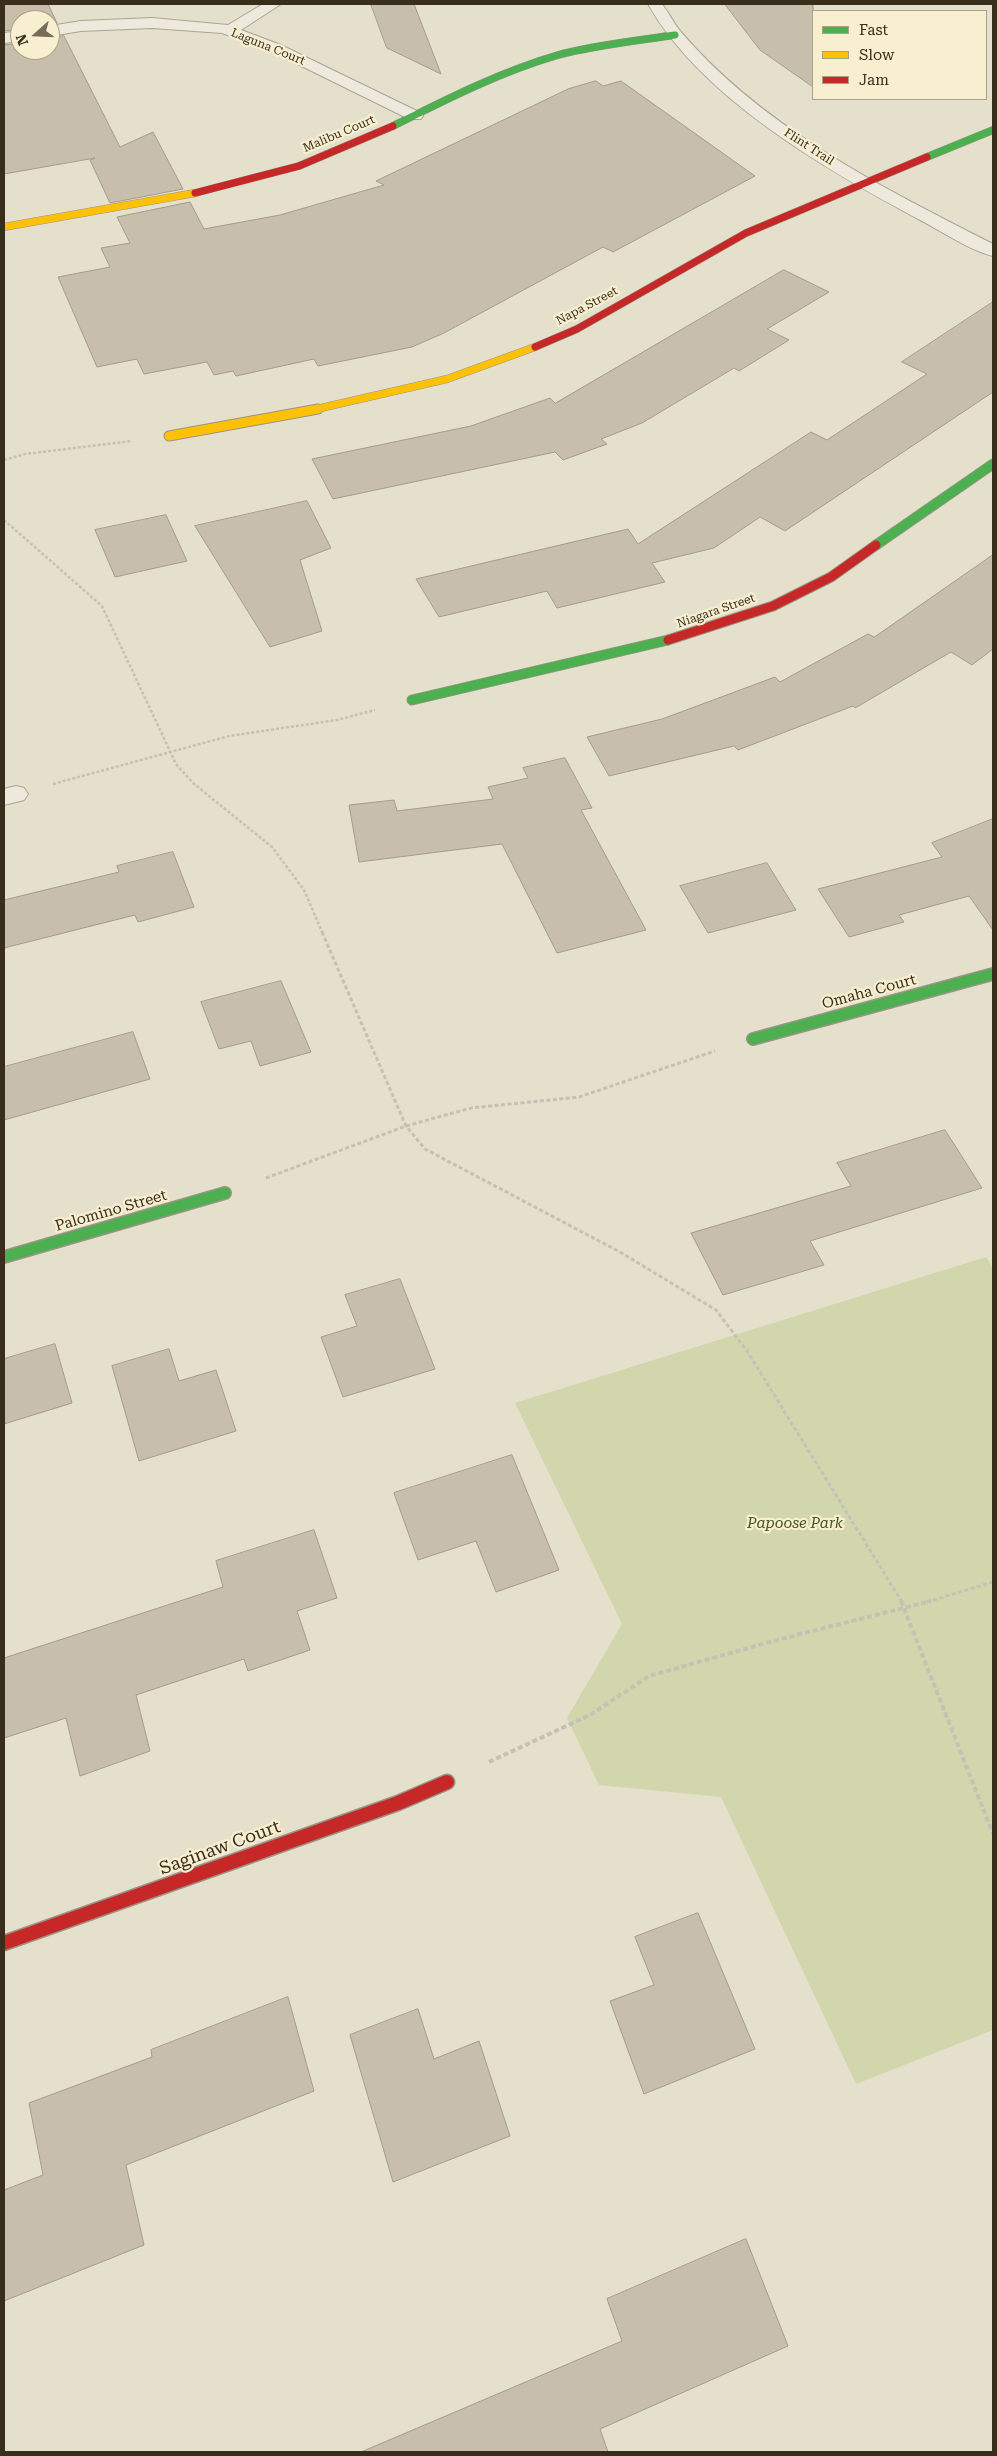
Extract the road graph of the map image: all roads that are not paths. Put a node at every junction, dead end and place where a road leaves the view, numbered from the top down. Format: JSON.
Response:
{"nodes":[{"id":1,"x":272,"y":4,"type":"edge"},
{"id":2,"x":655,"y":4,"type":"edge"},
{"id":3,"x":60,"y":29,"type":"edge"},
{"id":4,"x":229,"y":31,"type":"junction"},
{"id":5,"x":675,"y":34,"type":"junction"},
{"id":6,"x":415,"y":116,"type":"junction"},
{"id":7,"x":993,"y":130,"type":"edge"},
{"id":8,"x":864,"y":182,"type":"junction"},
{"id":9,"x":4,"y":227,"type":"edge"},
{"id":10,"x":993,"y":251,"type":"edge"},
{"id":11,"x":169,"y":436,"type":"road end"},
{"id":12,"x":993,"y":464,"type":"edge"},
{"id":13,"x":412,"y":700,"type":"road end"},
{"id":14,"x":993,"y":974,"type":"edge"},
{"id":15,"x":753,"y":1039,"type":"road end"},
{"id":16,"x":225,"y":1193,"type":"road end"},
{"id":17,"x":4,"y":1256,"type":"edge"},
{"id":18,"x":447,"y":1782,"type":"road end"},
{"id":19,"x":4,"y":1943,"type":"edge"}],
"edges":[{"from":1,"to":4,"type":"street"},
{"from":2,"to":5,"type":"street","name":"Flint Trail"},
{"from":3,"to":4,"type":"street","name":"Laguna Court"},
{"from":4,"to":6,"type":"street","name":"Laguna Court"},
{"from":5,"to":6,"type":"street","name":"Malibu Court"},
{"from":5,"to":8,"type":"street","name":"Flint Trail"},
{"from":6,"to":9,"type":"street","name":"Malibu Court"},
{"from":7,"to":8,"type":"street","name":"Napa Street"},
{"from":8,"to":10,"type":"street","name":"Flint Trail"},
{"from":8,"to":11,"type":"street","name":"Napa Street"},
{"from":12,"to":13,"type":"street","name":"Niagara Street"},
{"from":14,"to":15,"type":"street","name":"Omaha Court"},
{"from":16,"to":17,"type":"street","name":"Palomino Street"},
{"from":18,"to":19,"type":"street","name":"Saginaw Court"}]}
